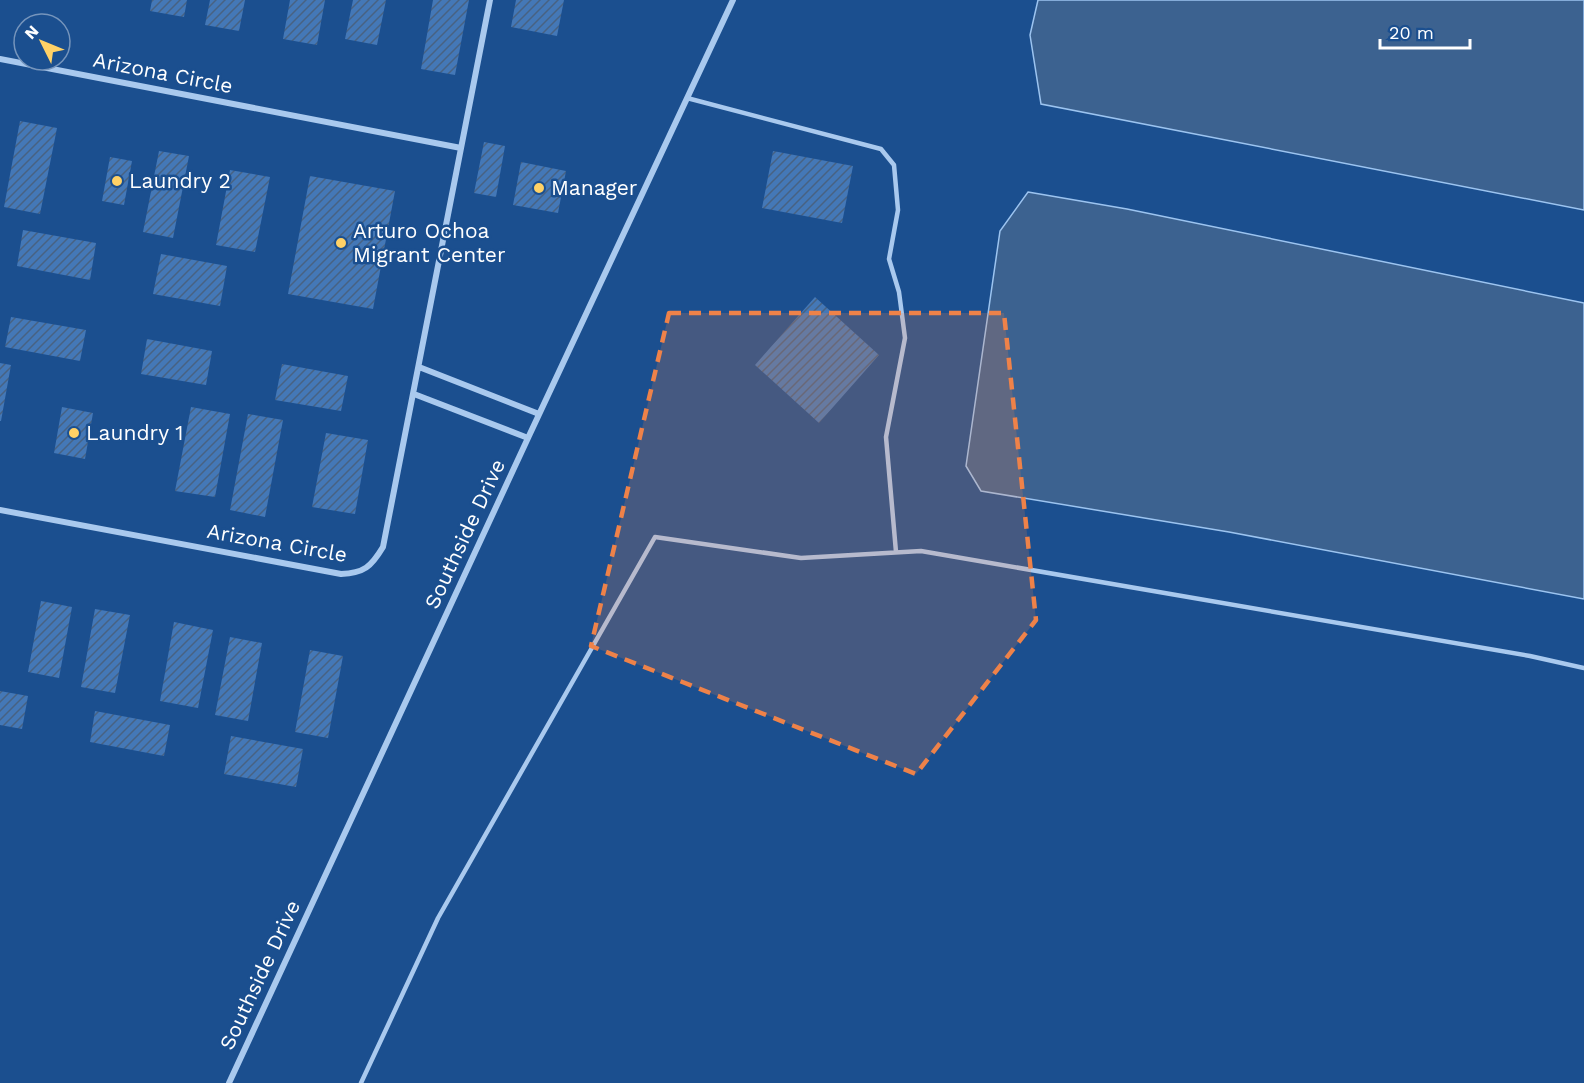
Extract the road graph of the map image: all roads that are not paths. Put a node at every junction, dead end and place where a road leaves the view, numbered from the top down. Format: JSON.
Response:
{"nodes":[{"id":1,"x":490,"y":0,"type":"edge"},
{"id":2,"x":733,"y":0,"type":"edge"},
{"id":3,"x":0,"y":59,"type":"edge"},
{"id":4,"x":687,"y":98,"type":"junction"},
{"id":5,"x":461,"y":148,"type":"junction"},
{"id":6,"x":419,"y":367,"type":"junction"},
{"id":7,"x":414,"y":394,"type":"junction"},
{"id":8,"x":539,"y":414,"type":"junction"},
{"id":9,"x":528,"y":438,"type":"junction"},
{"id":10,"x":0,"y":510,"type":"edge"},
{"id":11,"x":896,"y":552,"type":"junction"},
{"id":12,"x":1584,"y":668,"type":"edge"},
{"id":13,"x":228,"y":1083,"type":"edge"},
{"id":14,"x":361,"y":1083,"type":"edge"}],
"edges":[{"from":1,"to":5,"type":"street","name":"Arizona Circle"},
{"from":2,"to":4,"type":"street","name":"Southside Drive"},
{"from":3,"to":5,"type":"street","name":"Arizona Circle"},
{"from":4,"to":8,"type":"street","name":"Southside Drive"},
{"from":4,"to":11,"type":"lane"},
{"from":5,"to":6,"type":"street","name":"Arizona Circle"},
{"from":6,"to":7,"type":"street","name":"Arizona Circle"},
{"from":6,"to":8,"type":"street"},
{"from":7,"to":9,"type":"street"},
{"from":7,"to":10,"type":"street","name":"Arizona Circle"},
{"from":8,"to":9,"type":"street","name":"Southside Drive"},
{"from":9,"to":13,"type":"street","name":"Southside Drive"},
{"from":11,"to":12,"type":"lane"},
{"from":11,"to":14,"type":"lane"}]}
